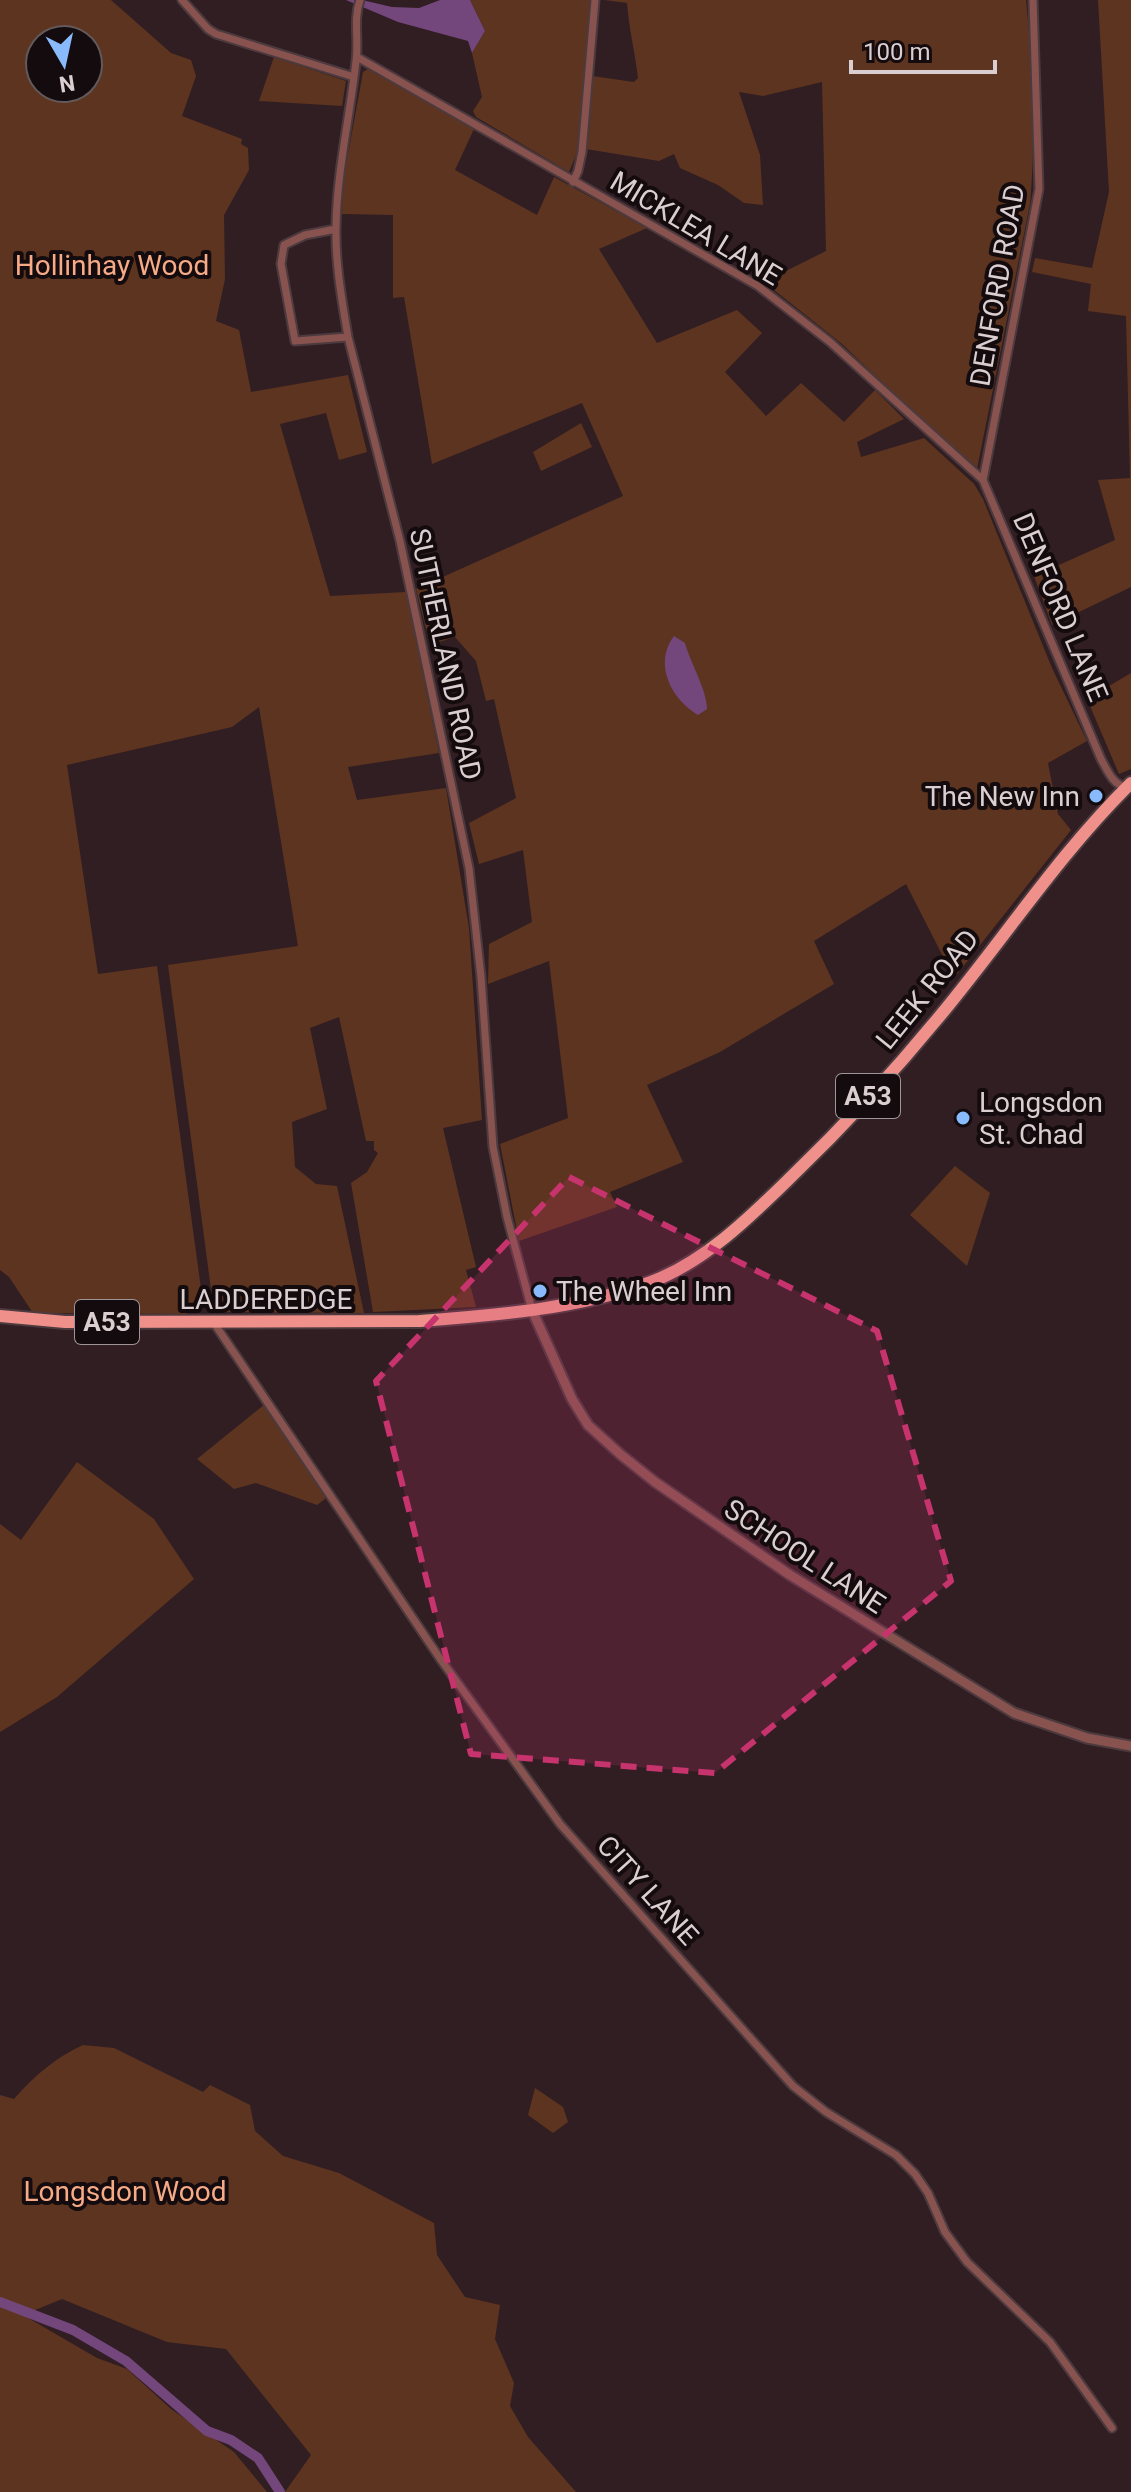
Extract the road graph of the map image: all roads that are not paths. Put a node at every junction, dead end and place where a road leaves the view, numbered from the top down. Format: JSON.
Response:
{"nodes":[{"id":1,"x":182,"y":0,"type":"edge"},
{"id":2,"x":360,"y":0,"type":"edge"},
{"id":3,"x":595,"y":0,"type":"edge"},
{"id":4,"x":1033,"y":0,"type":"edge"},
{"id":5,"x":357,"y":57,"type":"junction"},
{"id":6,"x":354,"y":77,"type":"junction"},
{"id":7,"x":573,"y":182,"type":"junction"},
{"id":8,"x":336,"y":229,"type":"junction"},
{"id":9,"x":348,"y":337,"type":"junction"},
{"id":10,"x":983,"y":480,"type":"junction"},
{"id":11,"x":1129,"y":785,"type":"edge"},
{"id":12,"x":532,"y":1310,"type":"junction"},
{"id":13,"x":0,"y":1316,"type":"edge"},
{"id":14,"x":214,"y":1323,"type":"junction"},
{"id":15,"x":1131,"y":1746,"type":"edge"},
{"id":16,"x":1112,"y":2428,"type":"dead end"}],
"edges":[{"from":1,"to":6,"type":"street"},
{"from":2,"to":5,"type":"street","name":"SUTHERLAND ROAD"},
{"from":3,"to":7,"type":"street"},
{"from":4,"to":10,"type":"street","name":"DENFORD ROAD"},
{"from":5,"to":6,"type":"street","name":"SUTHERLAND ROAD"},
{"from":5,"to":7,"type":"street","name":"MICKLEA LANE"},
{"from":6,"to":8,"type":"street","name":"SUTHERLAND ROAD"},
{"from":7,"to":10,"type":"street","name":"MICKLEA LANE"},
{"from":8,"to":9,"type":"street","name":"SUTHERLAND ROAD"},
{"from":8,"to":9,"type":"street"},
{"from":9,"to":12,"type":"street","name":"SUTHERLAND ROAD"},
{"from":10,"to":11,"type":"street","name":"DENFORD LANE"},
{"from":11,"to":12,"type":"highway","name":"LEEK ROAD","number":"A53"},
{"from":12,"to":14,"type":"highway","name":"LADDEREDGE","number":"A53"},
{"from":12,"to":15,"type":"street","name":"SCHOOL LANE"},
{"from":13,"to":14,"type":"highway","name":"LADDEREDGE","number":"A53"},
{"from":14,"to":16,"type":"street","name":"CITY LANE"}]}
